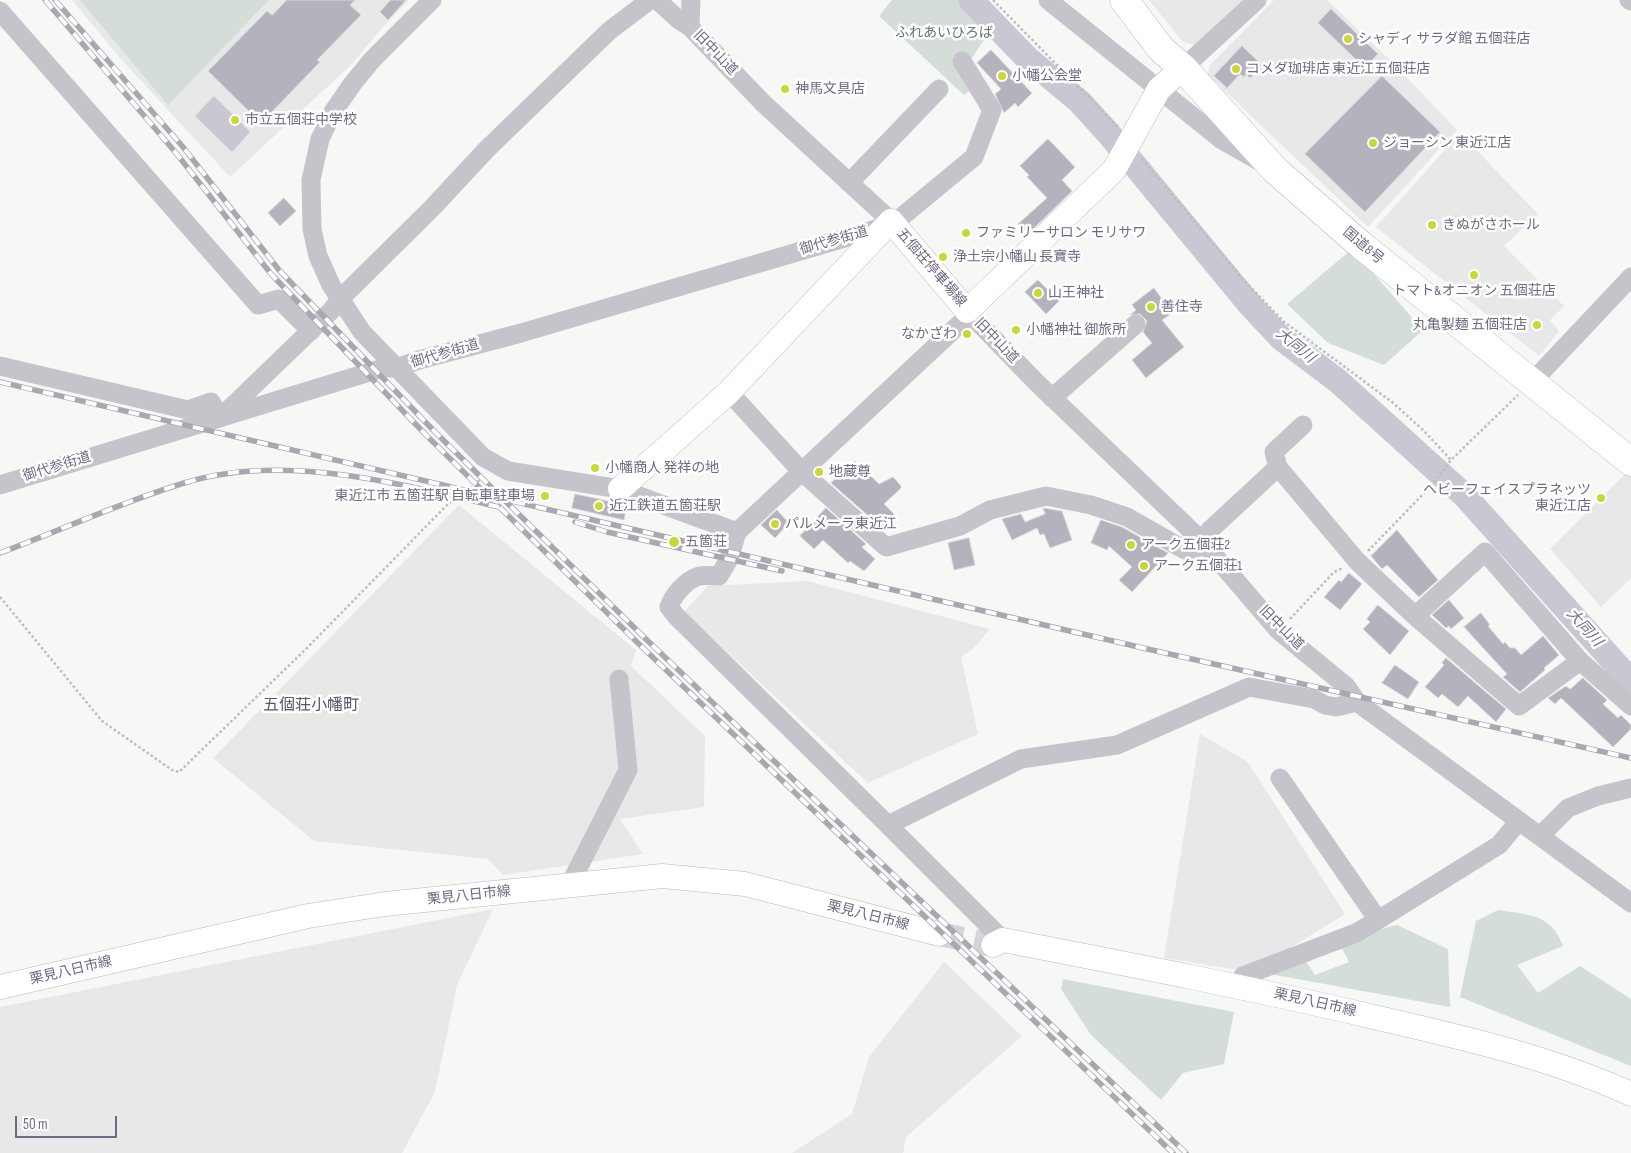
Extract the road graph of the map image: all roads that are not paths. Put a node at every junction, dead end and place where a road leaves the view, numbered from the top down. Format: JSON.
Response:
{"nodes":[{"id":1,"x":432,"y":0,"type":"edge"},
{"id":2,"x":650,"y":0,"type":"edge"},
{"id":3,"x":657,"y":0,"type":"edge"},
{"id":4,"x":691,"y":0,"type":"edge"},
{"id":5,"x":1048,"y":0,"type":"edge"},
{"id":6,"x":1124,"y":0,"type":"edge"},
{"id":7,"x":1257,"y":0,"type":"edge"},
{"id":8,"x":0,"y":11,"type":"edge"},
{"id":9,"x":690,"y":27,"type":"junction"},
{"id":10,"x":962,"y":61,"type":"dead end"},
{"id":11,"x":1183,"y":68,"type":"junction"},
{"id":12,"x":939,"y":89,"type":"dead end"},
{"id":13,"x":1159,"y":89,"type":"junction"},
{"id":14,"x":1275,"y":170,"type":"junction"},
{"id":15,"x":849,"y":183,"type":"junction"},
{"id":16,"x":891,"y":221,"type":"junction"},
{"id":17,"x":1628,"y":286,"type":"edge"},
{"id":18,"x":339,"y":300,"type":"junction"},
{"id":19,"x":967,"y":311,"type":"junction"},
{"id":20,"x":1136,"y":324,"type":"dead end"},
{"id":21,"x":311,"y":331,"type":"junction"},
{"id":22,"x":0,"y":366,"type":"edge"},
{"id":23,"x":396,"y":368,"type":"junction"},
{"id":24,"x":1532,"y":382,"type":"junction"},
{"id":25,"x":729,"y":392,"type":"junction"},
{"id":26,"x":1052,"y":398,"type":"junction"},
{"id":27,"x":220,"y":418,"type":"junction"},
{"id":28,"x":1303,"y":425,"type":"dead end"},
{"id":29,"x":1631,"y":462,"type":"edge"},
{"id":30,"x":1278,"y":467,"type":"junction"},
{"id":31,"x":802,"y":472,"type":"junction"},
{"id":32,"x":0,"y":484,"type":"edge"},
{"id":33,"x":620,"y":489,"type":"junction"},
{"id":34,"x":736,"y":532,"type":"junction"},
{"id":35,"x":1201,"y":540,"type":"junction"},
{"id":36,"x":1415,"y":616,"type":"junction"},
{"id":37,"x":1580,"y":661,"type":"junction"},
{"id":38,"x":619,"y":679,"type":"dead end"},
{"id":39,"x":1357,"y":702,"type":"junction"},
{"id":40,"x":1631,"y":706,"type":"edge"},
{"id":41,"x":1280,"y":778,"type":"dead end"},
{"id":42,"x":1631,"y":788,"type":"edge"},
{"id":43,"x":1518,"y":822,"type":"junction"},
{"id":44,"x":888,"y":825,"type":"junction"},
{"id":45,"x":1540,"y":836,"type":"junction"},
{"id":46,"x":568,"y":886,"type":"junction"},
{"id":47,"x":1631,"y":904,"type":"edge"},
{"id":48,"x":1378,"y":920,"type":"junction"},
{"id":49,"x":939,"y":934,"type":"tunnel mouth"},
{"id":50,"x":998,"y":943,"type":"joint"},
{"id":51,"x":1237,"y":985,"type":"junction"},
{"id":52,"x":0,"y":987,"type":"edge"},
{"id":53,"x":1631,"y":1094,"type":"edge"}],
"edges":[{"from":1,"to":18,"type":"street"},
{"from":2,"to":18,"type":"street"},
{"from":3,"to":9,"type":"street"},
{"from":4,"to":9,"type":"street","name":"旧中山道"},
{"from":5,"to":13,"type":"street"},
{"from":6,"to":11,"type":"highway","name":"国道8号"},
{"from":7,"to":11,"type":"street"},
{"from":8,"to":21,"type":"street"},
{"from":9,"to":15,"type":"street","name":"旧中山道"},
{"from":10,"to":16,"type":"street","name":"御代参街道"},
{"from":11,"to":13,"type":"main road","name":"五個荘停車場線"},
{"from":11,"to":14,"type":"highway","name":"国道8号"},
{"from":12,"to":15,"type":"street"},
{"from":13,"to":14,"type":"street"},
{"from":13,"to":19,"type":"main road","name":"五個荘停車場線"},
{"from":14,"to":24,"type":"highway","name":"国道8号"},
{"from":15,"to":16,"type":"street","name":"旧中山道"},
{"from":16,"to":19,"type":"main road","name":"五個荘停車場線"},
{"from":16,"to":23,"type":"street","name":"御代参街道"},
{"from":16,"to":25,"type":"main road","name":"五個荘停車場線"},
{"from":17,"to":24,"type":"street"},
{"from":18,"to":21,"type":"street"},
{"from":18,"to":23,"type":"street"},
{"from":19,"to":26,"type":"street","name":"旧中山道"},
{"from":19,"to":31,"type":"street"},
{"from":20,"to":26,"type":"street"},
{"from":21,"to":27,"type":"street"},
{"from":22,"to":27,"type":"street"},
{"from":23,"to":27,"type":"street","name":"御代参街道"},
{"from":23,"to":33,"type":"street"},
{"from":24,"to":29,"type":"highway","name":"国道8号"},
{"from":25,"to":31,"type":"street"},
{"from":25,"to":33,"type":"main road","name":"五個荘停車場線"},
{"from":26,"to":35,"type":"street","name":"旧中山道"},
{"from":27,"to":32,"type":"street","name":"御代参街道"},
{"from":28,"to":30,"type":"street"},
{"from":30,"to":35,"type":"street"},
{"from":30,"to":36,"type":"street"},
{"from":31,"to":34,"type":"street"},
{"from":31,"to":35,"type":"street"},
{"from":33,"to":34,"type":"street"},
{"from":34,"to":44,"type":"street"},
{"from":35,"to":39,"type":"street","name":"旧中山道"},
{"from":36,"to":37,"type":"street"},
{"from":36,"to":37,"type":"street"},
{"from":37,"to":40,"type":"street"},
{"from":38,"to":46,"type":"street"},
{"from":39,"to":43,"type":"street","name":"旧中山道"},
{"from":39,"to":44,"type":"street"},
{"from":41,"to":48,"type":"street"},
{"from":42,"to":45,"type":"street"},
{"from":43,"to":45,"type":"street","name":"旧中山道"},
{"from":43,"to":48,"type":"street"},
{"from":44,"to":50,"type":"street"},
{"from":45,"to":47,"type":"street","name":"旧中山道"},
{"from":46,"to":49,"type":"main road","name":"栗見八日市線"},
{"from":46,"to":52,"type":"main road","name":"栗見八日市線"},
{"from":48,"to":51,"type":"street"},
{"from":50,"to":51,"type":"main road","name":"栗見八日市線"},
{"from":51,"to":53,"type":"main road","name":"栗見八日市線"}]}
